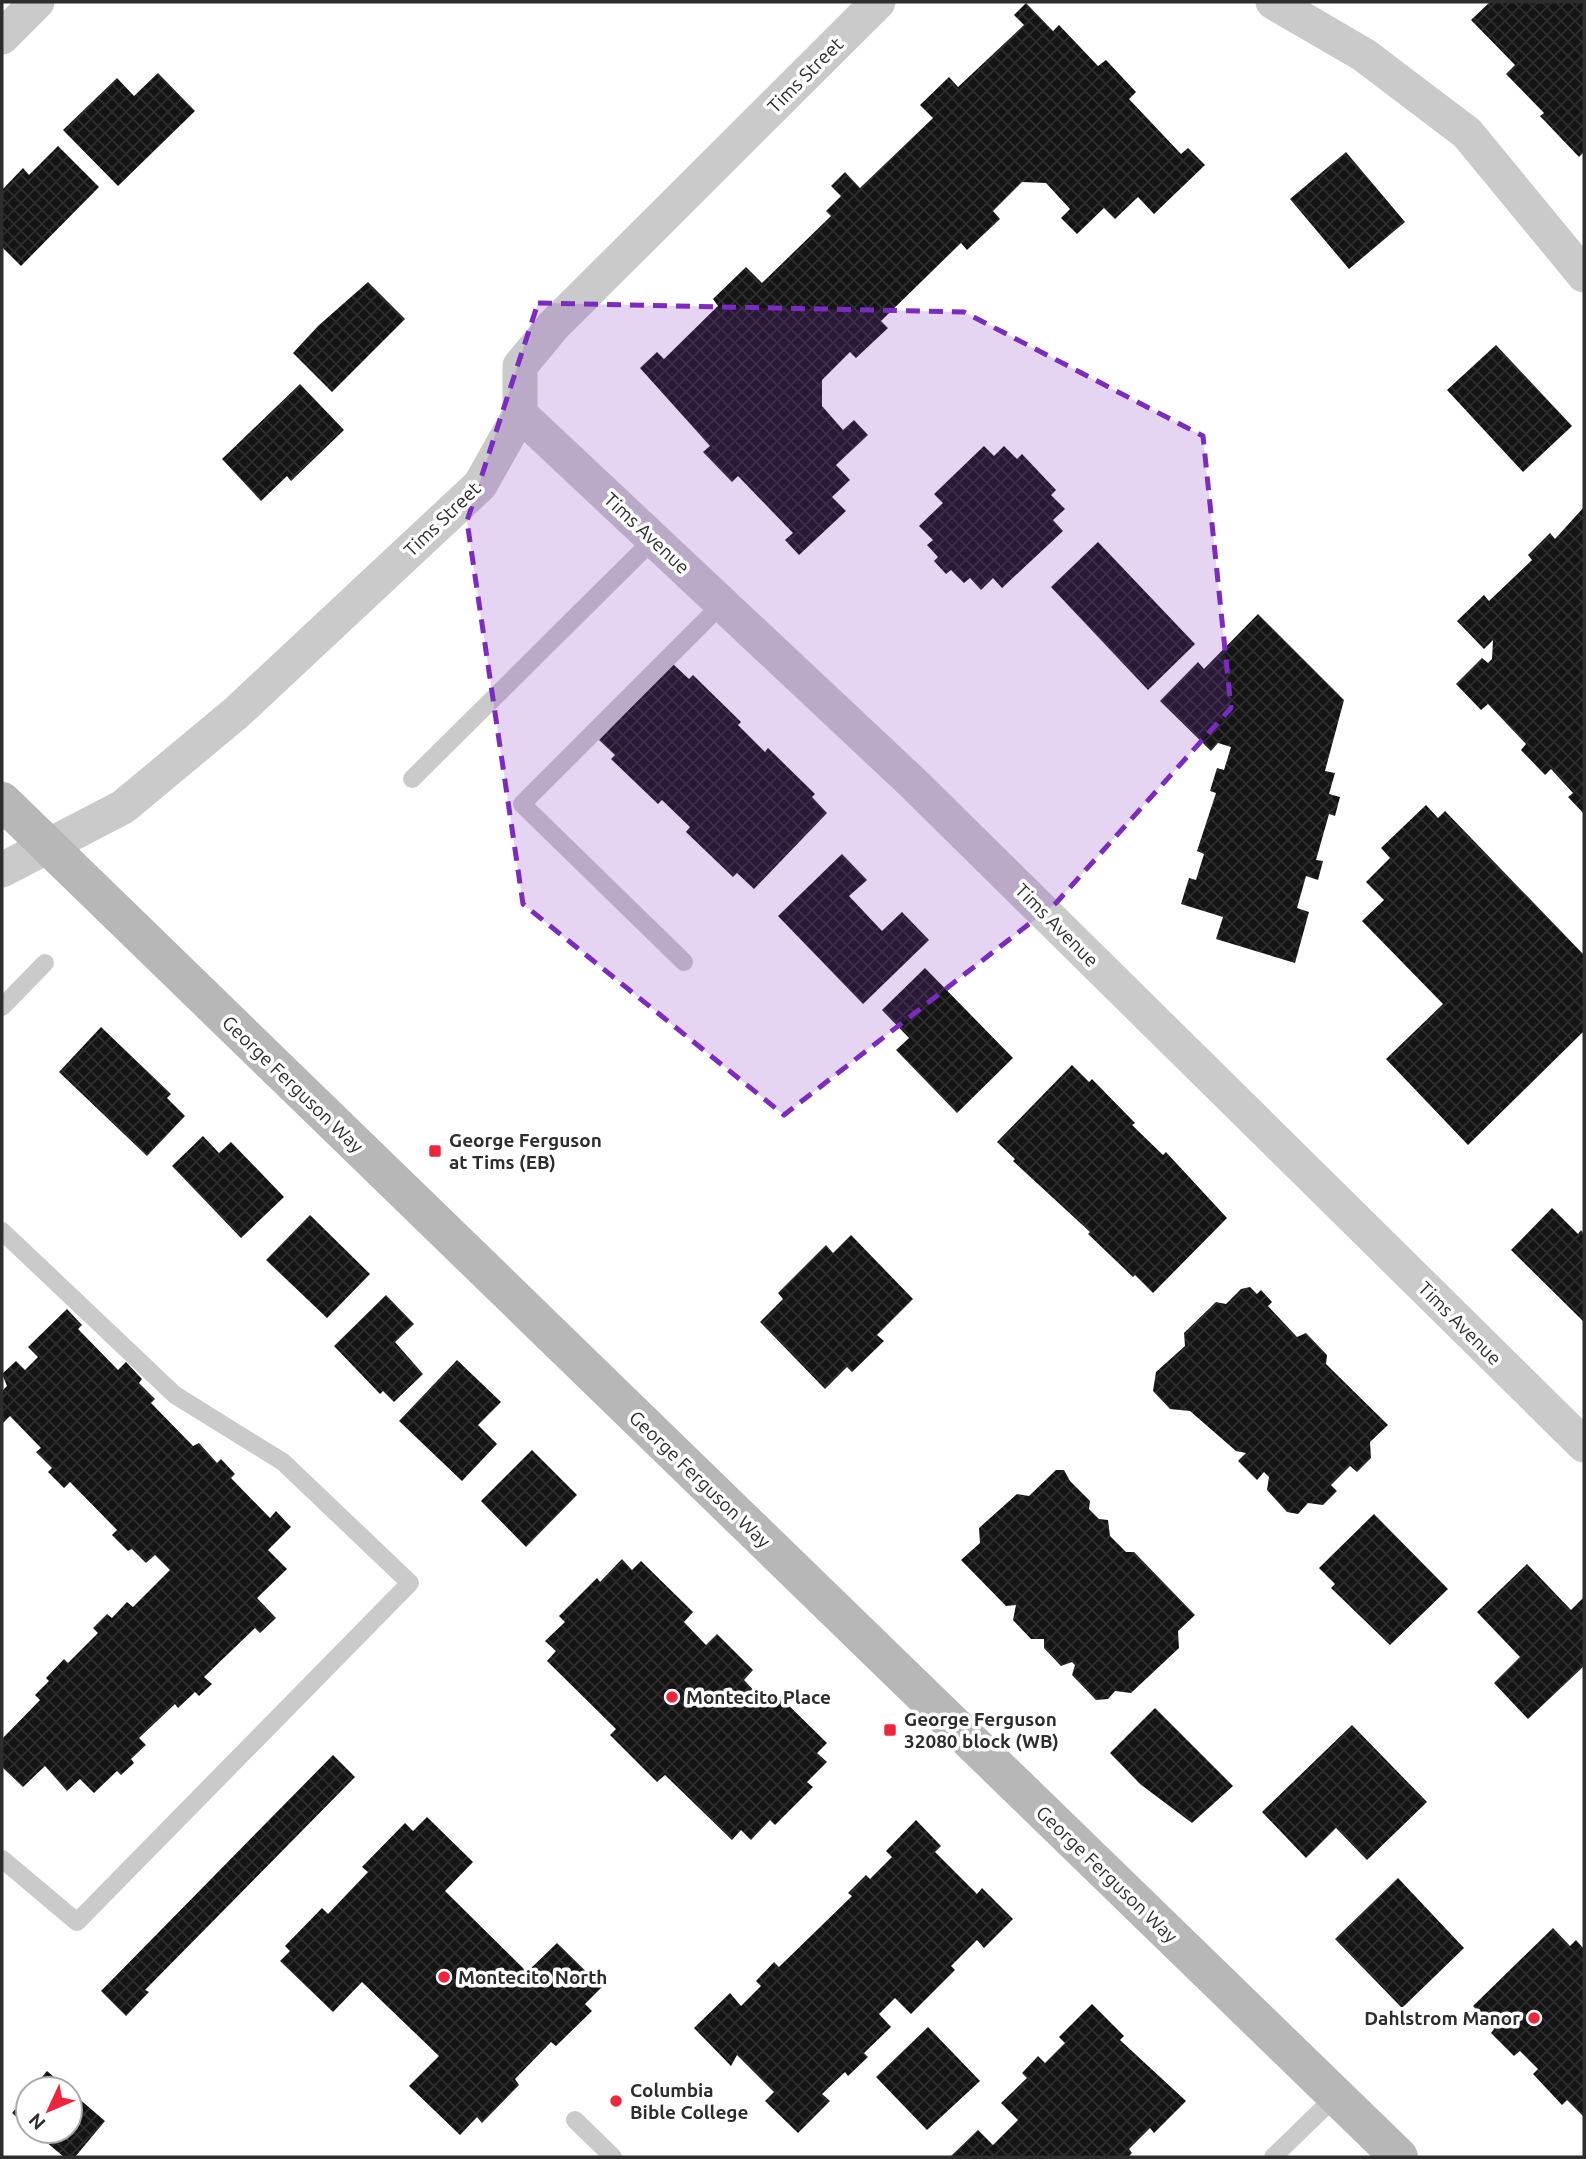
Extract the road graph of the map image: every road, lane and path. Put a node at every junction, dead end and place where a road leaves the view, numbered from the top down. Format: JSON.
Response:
{"nodes":[{"id":1,"x":37,"y":2,"type":"edge"},
{"id":2,"x":878,"y":2,"type":"edge"},
{"id":3,"x":1273,"y":2,"type":"edge"},
{"id":4,"x":2,"y":37,"type":"edge"},
{"id":5,"x":1584,"y":275,"type":"edge"},
{"id":6,"x":520,"y":414,"type":"junction"},
{"id":7,"x":653,"y":540,"type":"junction"},
{"id":8,"x":722,"y":604,"type":"junction"},
{"id":9,"x":412,"y":779,"type":"dead end"},
{"id":10,"x":2,"y":801,"type":"edge"},
{"id":11,"x":47,"y":845,"type":"junction"},
{"id":12,"x":2,"y":870,"type":"edge"},
{"id":13,"x":684,"y":962,"type":"dead end"},
{"id":14,"x":45,"y":963,"type":"dead end"},
{"id":15,"x":2,"y":1007,"type":"edge"},
{"id":16,"x":2,"y":1231,"type":"edge"},
{"id":17,"x":1581,"y":1435,"type":"edge"},
{"id":18,"x":2,"y":1859,"type":"edge"},
{"id":19,"x":1336,"y":2096,"type":"junction"},
{"id":20,"x":575,"y":2120,"type":"dead end"},
{"id":21,"x":613,"y":2157,"type":"edge"},
{"id":22,"x":1273,"y":2157,"type":"edge"},
{"id":23,"x":1399,"y":2157,"type":"edge"}],
"edges":[{"from":1,"to":4,"type":"street"},
{"from":2,"to":6,"type":"street","name":"Tims Street"},
{"from":3,"to":5,"type":"street"},
{"from":6,"to":7,"type":"street","name":"Tims Avenue"},
{"from":6,"to":11,"type":"street","name":"Tims Street"},
{"from":7,"to":8,"type":"street","name":"Tims Avenue"},
{"from":7,"to":9,"type":"lane"},
{"from":8,"to":13,"type":"lane"},
{"from":8,"to":17,"type":"street","name":"Tims Avenue"},
{"from":10,"to":11,"type":"main road","name":"George Ferguson Way"},
{"from":11,"to":12,"type":"street","name":"Tims Street"},
{"from":11,"to":19,"type":"main road","name":"George Ferguson Way"},
{"from":14,"to":15,"type":"lane"},
{"from":16,"to":18,"type":"lane"},
{"from":19,"to":22,"type":"lane"},
{"from":19,"to":23,"type":"main road","name":"George Ferguson Way"},
{"from":20,"to":21,"type":"lane"}]}
